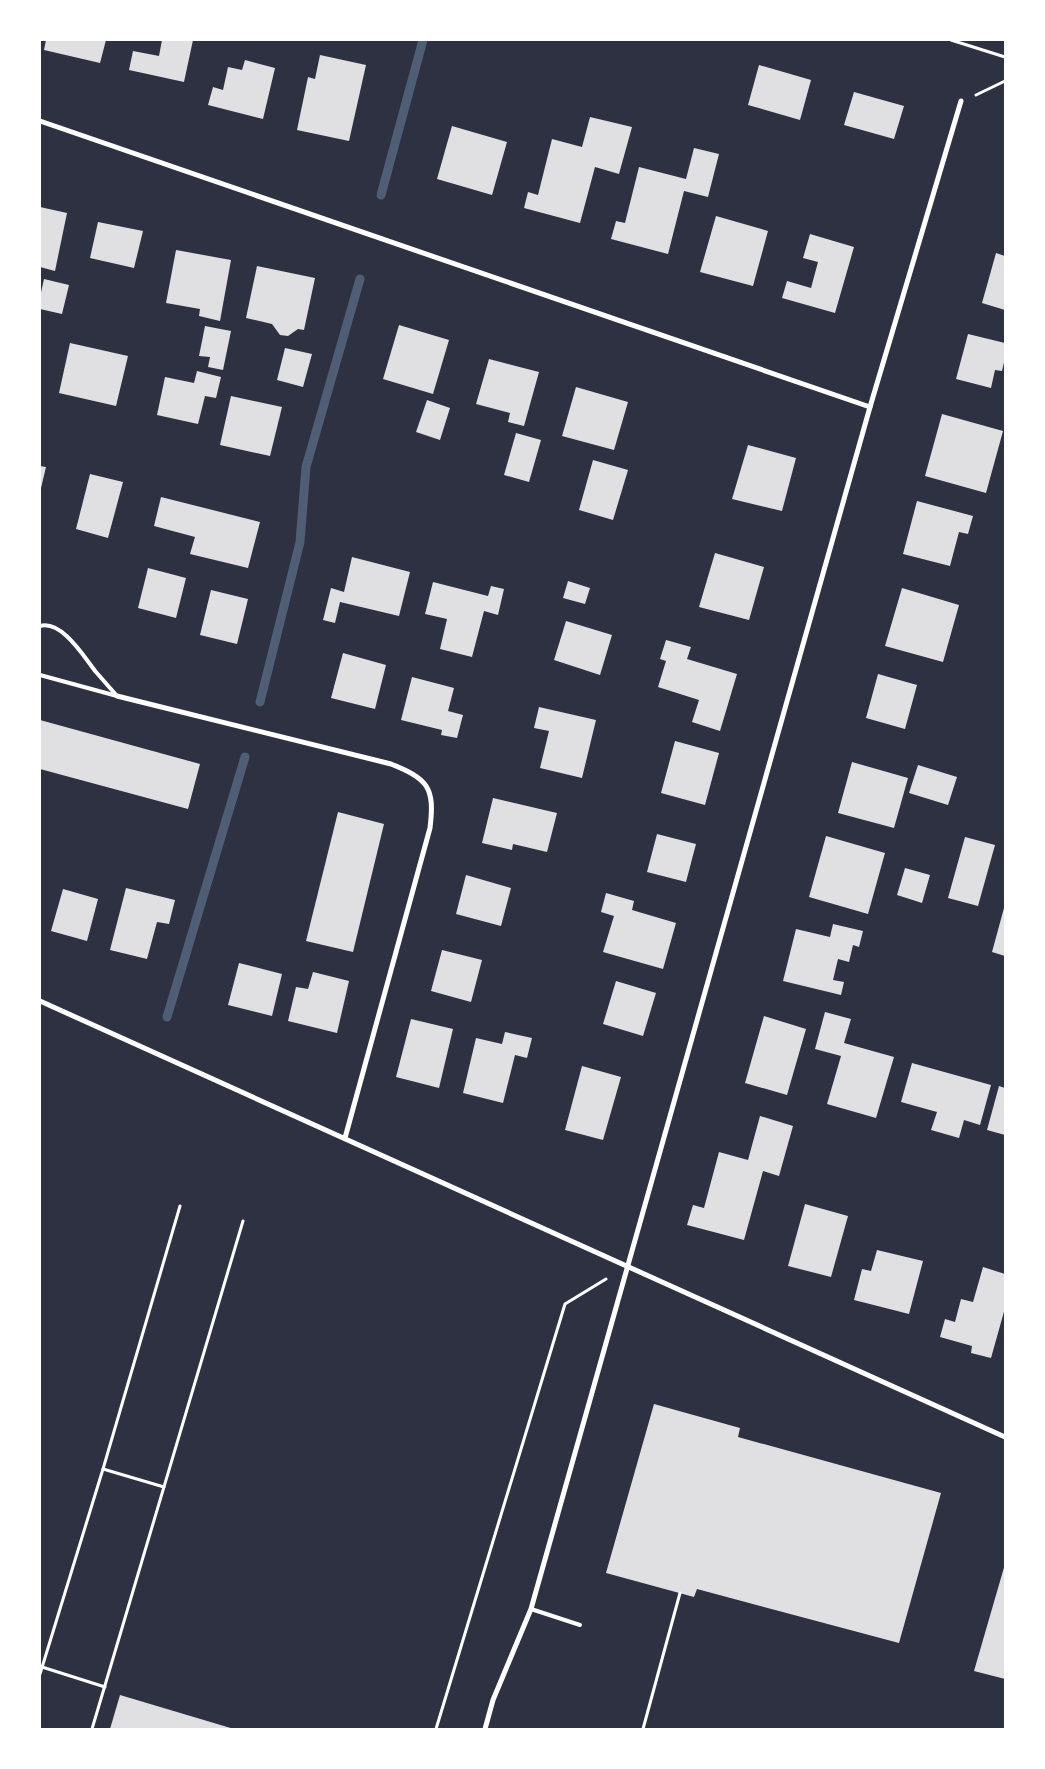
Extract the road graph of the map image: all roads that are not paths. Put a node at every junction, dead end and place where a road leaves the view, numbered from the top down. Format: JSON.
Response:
{"nodes":[{"id":1,"x":961,"y":101,"type":"road end"},
{"id":2,"x":40,"y":121,"type":"edge"},
{"id":3,"x":870,"y":407,"type":"junction"},
{"id":4,"x":40,"y":626,"type":"edge"},
{"id":5,"x":40,"y":675,"type":"edge"},
{"id":6,"x":117,"y":696,"type":"junction"},
{"id":7,"x":40,"y":1001,"type":"edge"},
{"id":8,"x":345,"y":1138,"type":"junction"},
{"id":9,"x":627,"y":1265,"type":"junction"},
{"id":10,"x":1005,"y":1437,"type":"edge"},
{"id":11,"x":531,"y":1609,"type":"junction"},
{"id":12,"x":580,"y":1625,"type":"dead end"},
{"id":13,"x":485,"y":1729,"type":"edge"}],
"edges":[{"from":1,"to":3,"type":"street"},
{"from":2,"to":3,"type":"street"},
{"from":3,"to":9,"type":"street"},
{"from":4,"to":6,"type":"lane"},
{"from":5,"to":6,"type":"lane"},
{"from":6,"to":8,"type":"street"},
{"from":7,"to":8,"type":"street"},
{"from":8,"to":9,"type":"street"},
{"from":9,"to":10,"type":"street"},
{"from":9,"to":11,"type":"street"},
{"from":11,"to":12,"type":"lane"},
{"from":11,"to":13,"type":"street"}]}
